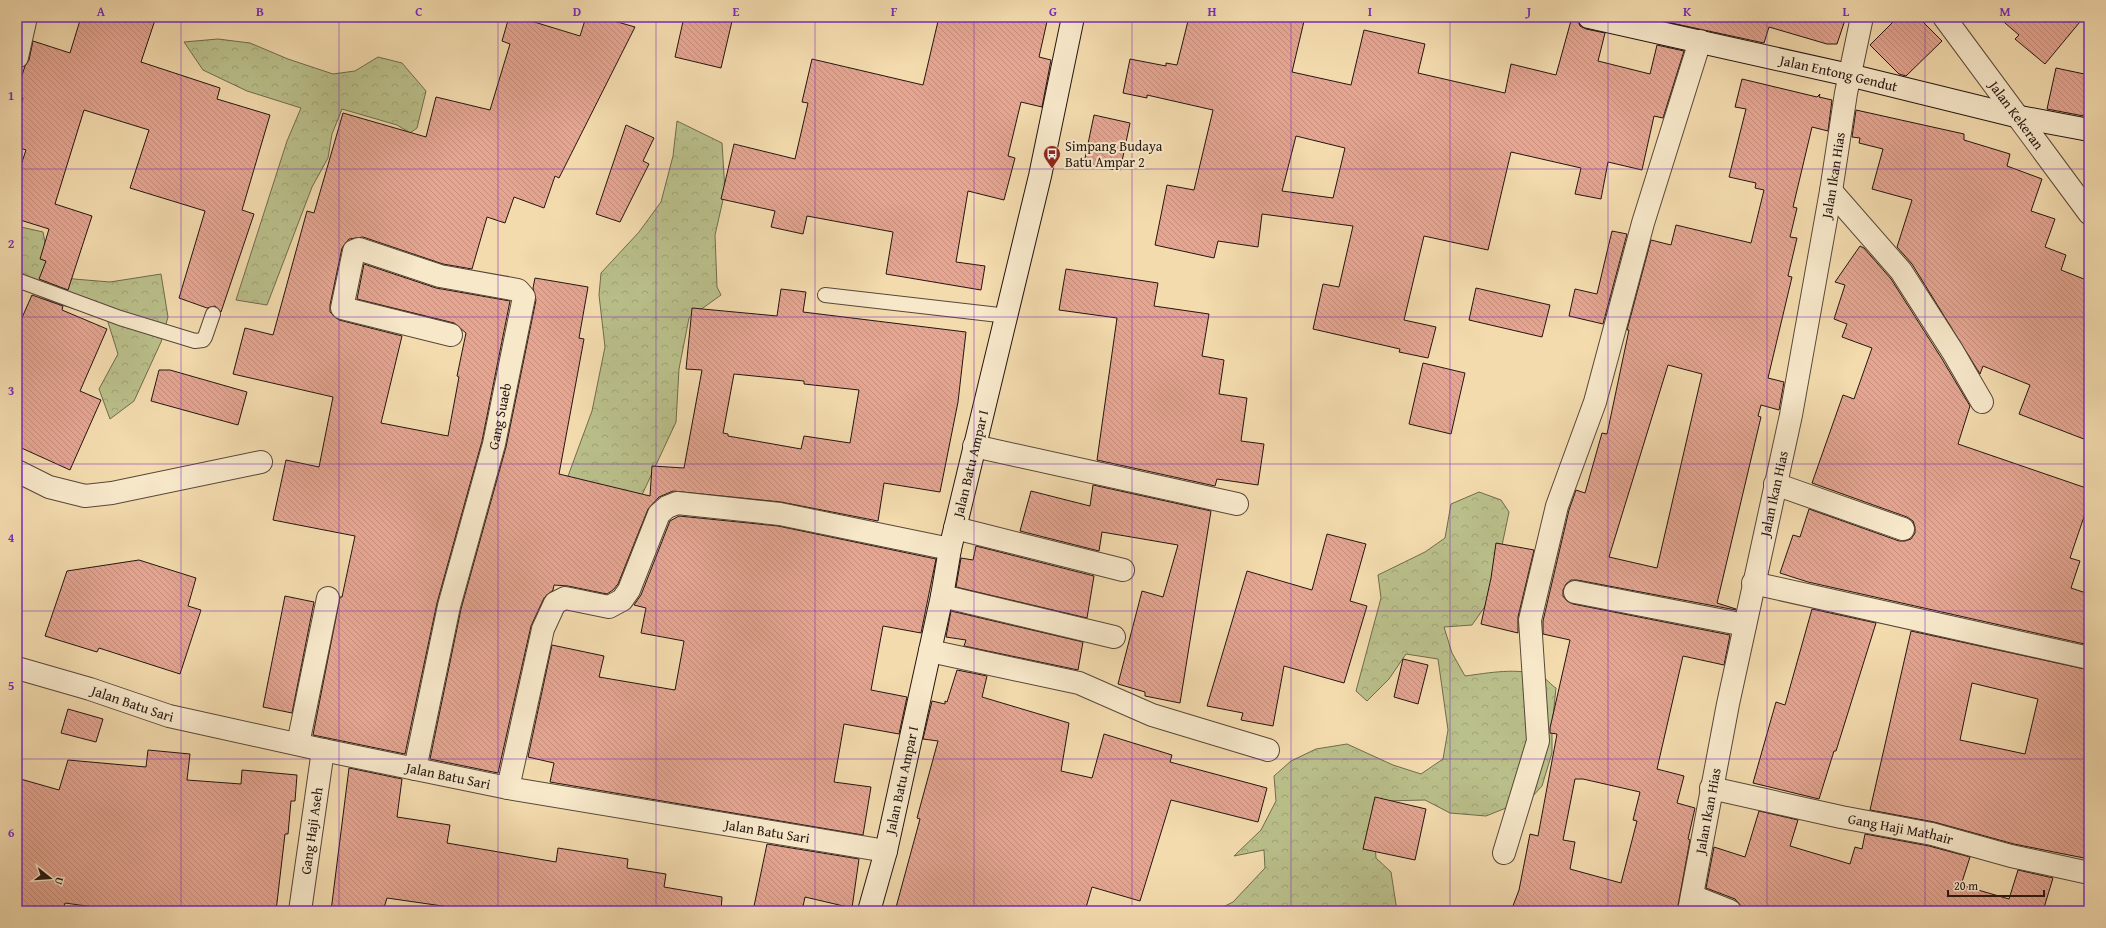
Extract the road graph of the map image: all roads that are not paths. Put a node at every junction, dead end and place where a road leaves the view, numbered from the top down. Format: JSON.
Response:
{"nodes":[{"id":1,"x":26,"y":17,"type":"edge"},
{"id":2,"x":1073,"y":17,"type":"edge"},
{"id":3,"x":1589,"y":17,"type":"edge"},
{"id":4,"x":1862,"y":17,"type":"edge"},
{"id":5,"x":1944,"y":17,"type":"edge"},
{"id":6,"x":1700,"y":42,"type":"junction"},
{"id":7,"x":17,"y":57,"type":"edge"},
{"id":8,"x":1849,"y":75,"type":"junction"},
{"id":9,"x":2020,"y":117,"type":"junction"},
{"id":10,"x":2089,"y":130,"type":"edge"},
{"id":11,"x":1832,"y":191,"type":"junction"},
{"id":12,"x":2089,"y":213,"type":"edge"},
{"id":13,"x":17,"y":280,"type":"edge"},
{"id":14,"x":825,"y":295,"type":"dead end"},
{"id":15,"x":213,"y":314,"type":"dead end"},
{"id":16,"x":1008,"y":316,"type":"junction"},
{"id":17,"x":451,"y":335,"type":"dead end"},
{"id":18,"x":1982,"y":402,"type":"dead end"},
{"id":19,"x":974,"y":446,"type":"junction"},
{"id":20,"x":261,"y":462,"type":"dead end"},
{"id":21,"x":17,"y":471,"type":"edge"},
{"id":22,"x":1775,"y":484,"type":"junction"},
{"id":23,"x":1237,"y":504,"type":"dead end"},
{"id":24,"x":1903,"y":528,"type":"dead end"},
{"id":25,"x":953,"y":538,"type":"junction"},
{"id":26,"x":1123,"y":570,"type":"dead end"},
{"id":27,"x":1753,"y":583,"type":"junction"},
{"id":28,"x":1575,"y":592,"type":"dead end"},
{"id":29,"x":942,"y":596,"type":"junction"},
{"id":30,"x":328,"y":598,"type":"dead end"},
{"id":31,"x":1745,"y":625,"type":"junction"},
{"id":32,"x":1114,"y":638,"type":"dead end"},
{"id":33,"x":930,"y":651,"type":"junction"},
{"id":34,"x":2089,"y":658,"type":"edge"},
{"id":35,"x":17,"y":668,"type":"edge"},
{"id":36,"x":298,"y":744,"type":"junction"},
{"id":37,"x":323,"y":750,"type":"junction"},
{"id":38,"x":1268,"y":750,"type":"dead end"},
{"id":39,"x":415,"y":769,"type":"junction"},
{"id":40,"x":508,"y":788,"type":"junction"},
{"id":41,"x":1711,"y":788,"type":"junction"},
{"id":42,"x":886,"y":851,"type":"junction"},
{"id":43,"x":1504,"y":853,"type":"dead end"},
{"id":44,"x":2089,"y":873,"type":"edge"},
{"id":45,"x":1690,"y":903,"type":"edge"},
{"id":46,"x":300,"y":911,"type":"edge"},
{"id":47,"x":869,"y":911,"type":"edge"},
{"id":48,"x":1730,"y":911,"type":"edge"}],
"edges":[{"from":1,"to":7,"type":"street"},
{"from":2,"to":16,"type":"street","name":"Jalan Batu Ampar I"},
{"from":3,"to":6,"type":"street","name":"Jalan Entong Gendut"},
{"from":4,"to":8,"type":"street","name":"Jalan Ikan Hias"},
{"from":5,"to":9,"type":"street","name":"Jalan Kekeran"},
{"from":6,"to":8,"type":"street","name":"Jalan Entong Gendut"},
{"from":6,"to":43,"type":"street"},
{"from":8,"to":9,"type":"street","name":"Jalan Entong Gendut"},
{"from":8,"to":11,"type":"street","name":"Jalan Ikan Hias"},
{"from":9,"to":10,"type":"street","name":"Jalan Entong Gendut"},
{"from":9,"to":12,"type":"street","name":"Jalan Kekeran"},
{"from":11,"to":18,"type":"street"},
{"from":11,"to":22,"type":"street","name":"Jalan Ikan Hias"},
{"from":13,"to":15,"type":"lane"},
{"from":14,"to":16,"type":"lane"},
{"from":16,"to":19,"type":"street","name":"Jalan Batu Ampar I"},
{"from":17,"to":39,"type":"street","name":"Gang Suaeb"},
{"from":19,"to":23,"type":"street"},
{"from":19,"to":25,"type":"street","name":"Jalan Batu Ampar I"},
{"from":20,"to":21,"type":"street"},
{"from":22,"to":24,"type":"street"},
{"from":22,"to":27,"type":"street","name":"Jalan Ikan Hias"},
{"from":25,"to":26,"type":"street"},
{"from":25,"to":29,"type":"street","name":"Jalan Batu Ampar I"},
{"from":25,"to":40,"type":"street"},
{"from":27,"to":31,"type":"street","name":"Jalan Ikan Hias"},
{"from":27,"to":34,"type":"street"},
{"from":28,"to":31,"type":"street"},
{"from":29,"to":32,"type":"street"},
{"from":29,"to":33,"type":"street","name":"Jalan Batu Ampar I"},
{"from":30,"to":36,"type":"street"},
{"from":31,"to":41,"type":"street","name":"Jalan Ikan Hias"},
{"from":33,"to":38,"type":"street"},
{"from":33,"to":42,"type":"street","name":"Jalan Batu Ampar I"},
{"from":35,"to":36,"type":"street","name":"Jalan Batu Sari"},
{"from":36,"to":37,"type":"street","name":"Jalan Batu Sari"},
{"from":37,"to":39,"type":"street","name":"Jalan Batu Sari"},
{"from":37,"to":46,"type":"street","name":"Gang Haji Aseh"},
{"from":39,"to":40,"type":"street","name":"Jalan Batu Sari"},
{"from":40,"to":42,"type":"street","name":"Jalan Batu Sari"},
{"from":41,"to":44,"type":"street","name":"Gang Haji Mathair"},
{"from":41,"to":45,"type":"street","name":"Jalan Ikan Hias"},
{"from":42,"to":47,"type":"street","name":"Jalan Batu Ampar I"},
{"from":45,"to":48,"type":"street"}]}
